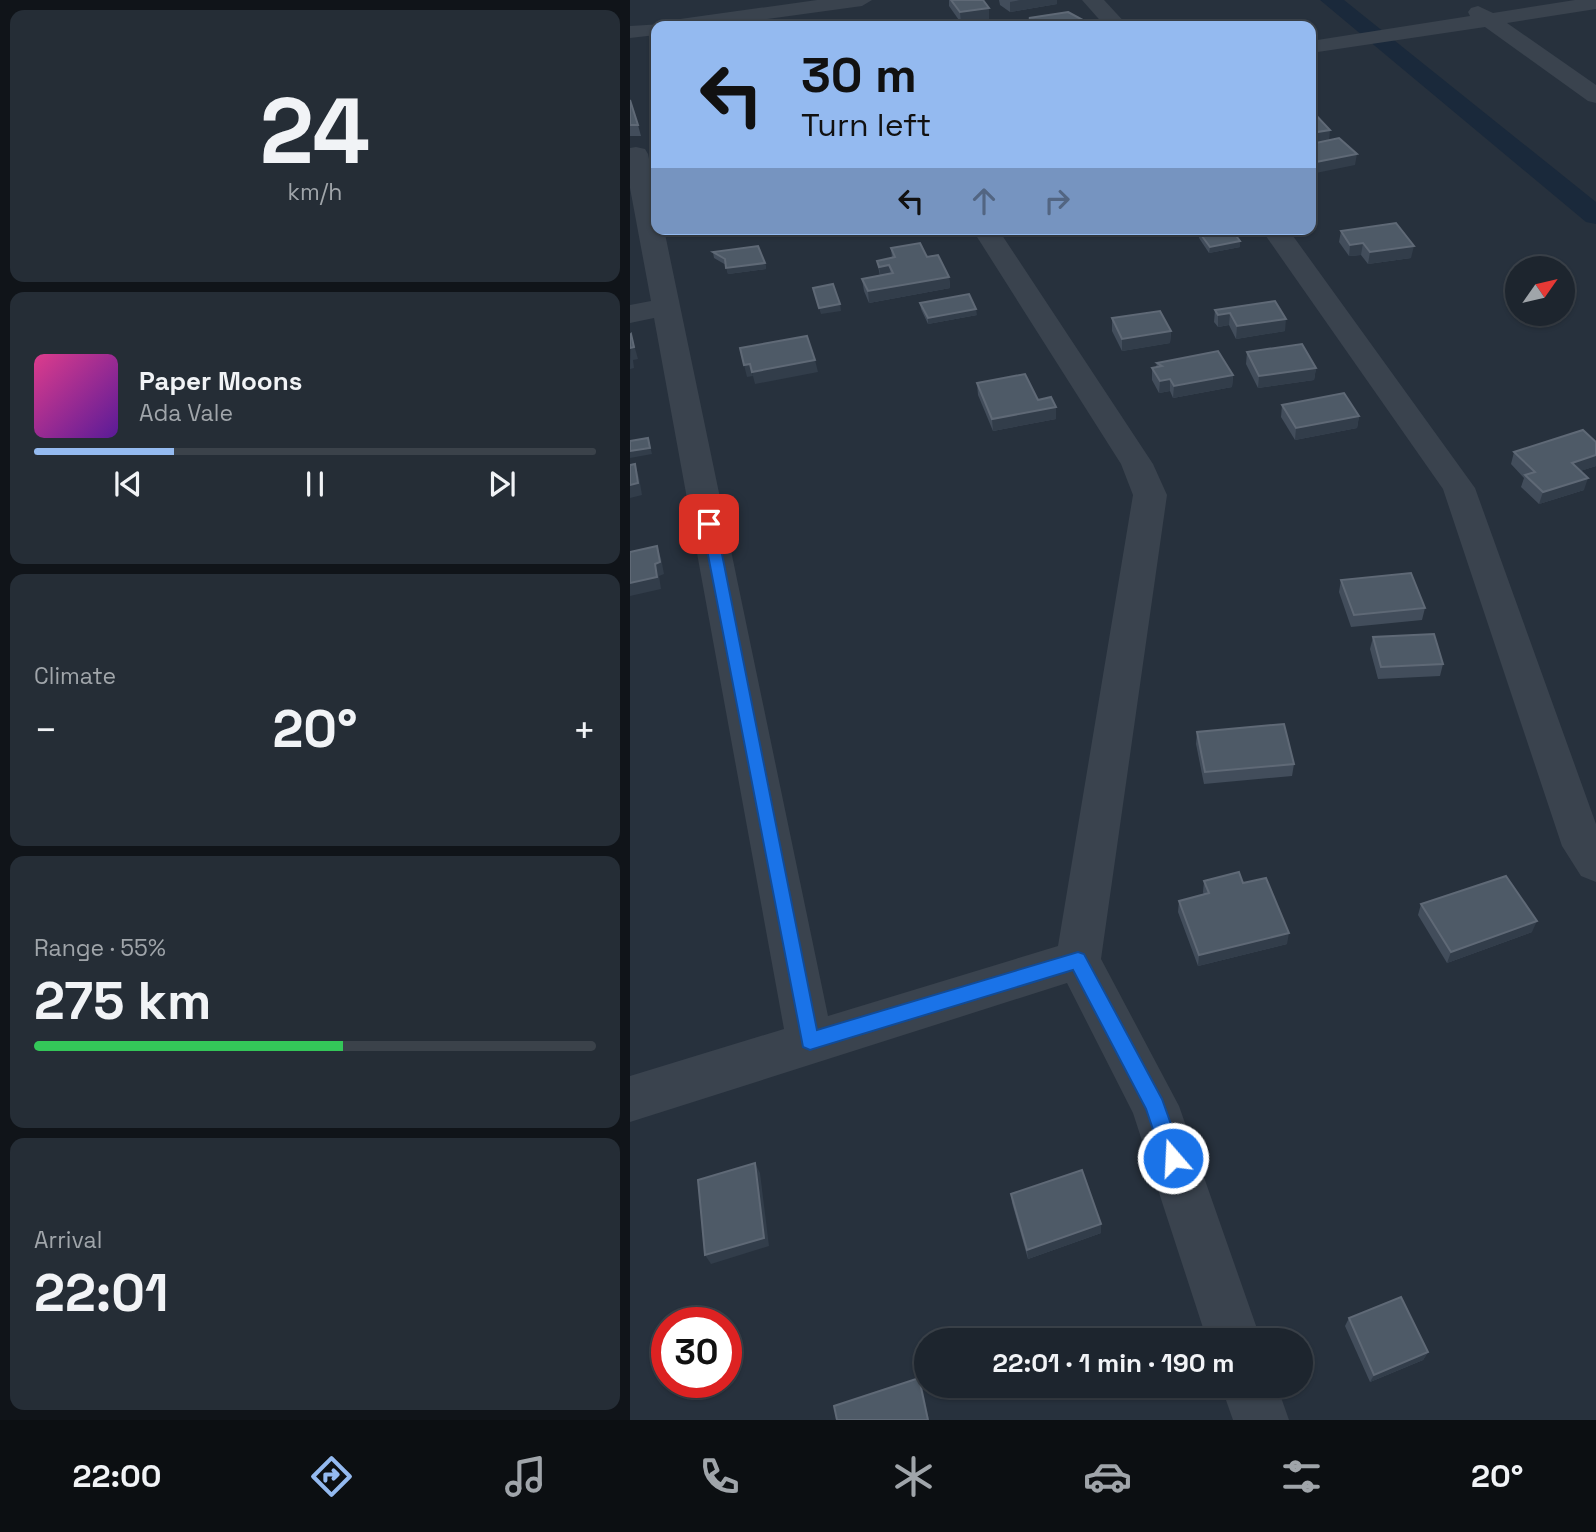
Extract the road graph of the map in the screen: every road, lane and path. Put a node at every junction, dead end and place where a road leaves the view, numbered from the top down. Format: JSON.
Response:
{"nodes":[{"id":1,"x":862,"y":0,"type":"edge"},
{"id":2,"x":1091,"y":0,"type":"edge"},
{"id":3,"x":1461,"y":0,"type":"edge"},
{"id":4,"x":1596,"y":3,"type":"edge"},
{"id":5,"x":1489,"y":19,"type":"junction"},
{"id":6,"x":709,"y":21,"type":"edge"},
{"id":7,"x":1112,"y":21,"type":"edge"},
{"id":8,"x":651,"y":30,"type":"edge"},
{"id":9,"x":630,"y":32,"type":"edge"},
{"id":10,"x":1316,"y":46,"type":"edge"},
{"id":11,"x":1596,"y":96,"type":"edge"},
{"id":12,"x":641,"y":153,"type":"edge"},
{"id":13,"x":651,"y":215,"type":"edge"},
{"id":14,"x":654,"y":235,"type":"edge"},
{"id":15,"x":989,"y":235,"type":"edge"},
{"id":16,"x":1277,"y":235,"type":"edge"},
{"id":17,"x":666,"y":307,"type":"junction"},
{"id":18,"x":630,"y":314,"type":"edge"},
{"id":19,"x":1596,"y":864,"type":"edge"},
{"id":20,"x":1078,"y":960,"type":"junction"},
{"id":21,"x":810,"y":1041,"type":"junction"},
{"id":22,"x":630,"y":1099,"type":"edge"},
{"id":23,"x":1230,"y":1328,"type":"edge"},
{"id":24,"x":1253,"y":1398,"type":"edge"},
{"id":25,"x":1261,"y":1420,"type":"edge"}],
"edges":[{"from":1,"to":6,"type":"street"},
{"from":2,"to":7,"type":"street"},
{"from":3,"to":5,"type":"street"},
{"from":4,"to":5,"type":"street"},
{"from":5,"to":10,"type":"street"},
{"from":5,"to":11,"type":"street"},
{"from":8,"to":9,"type":"street"},
{"from":12,"to":13,"type":"street"},
{"from":14,"to":17,"type":"street"},
{"from":15,"to":20,"type":"street"},
{"from":16,"to":19,"type":"street"},
{"from":17,"to":18,"type":"street"},
{"from":17,"to":21,"type":"street"},
{"from":20,"to":21,"type":"street"},
{"from":20,"to":23,"type":"street"},
{"from":21,"to":22,"type":"street"},
{"from":24,"to":25,"type":"street"}]}
